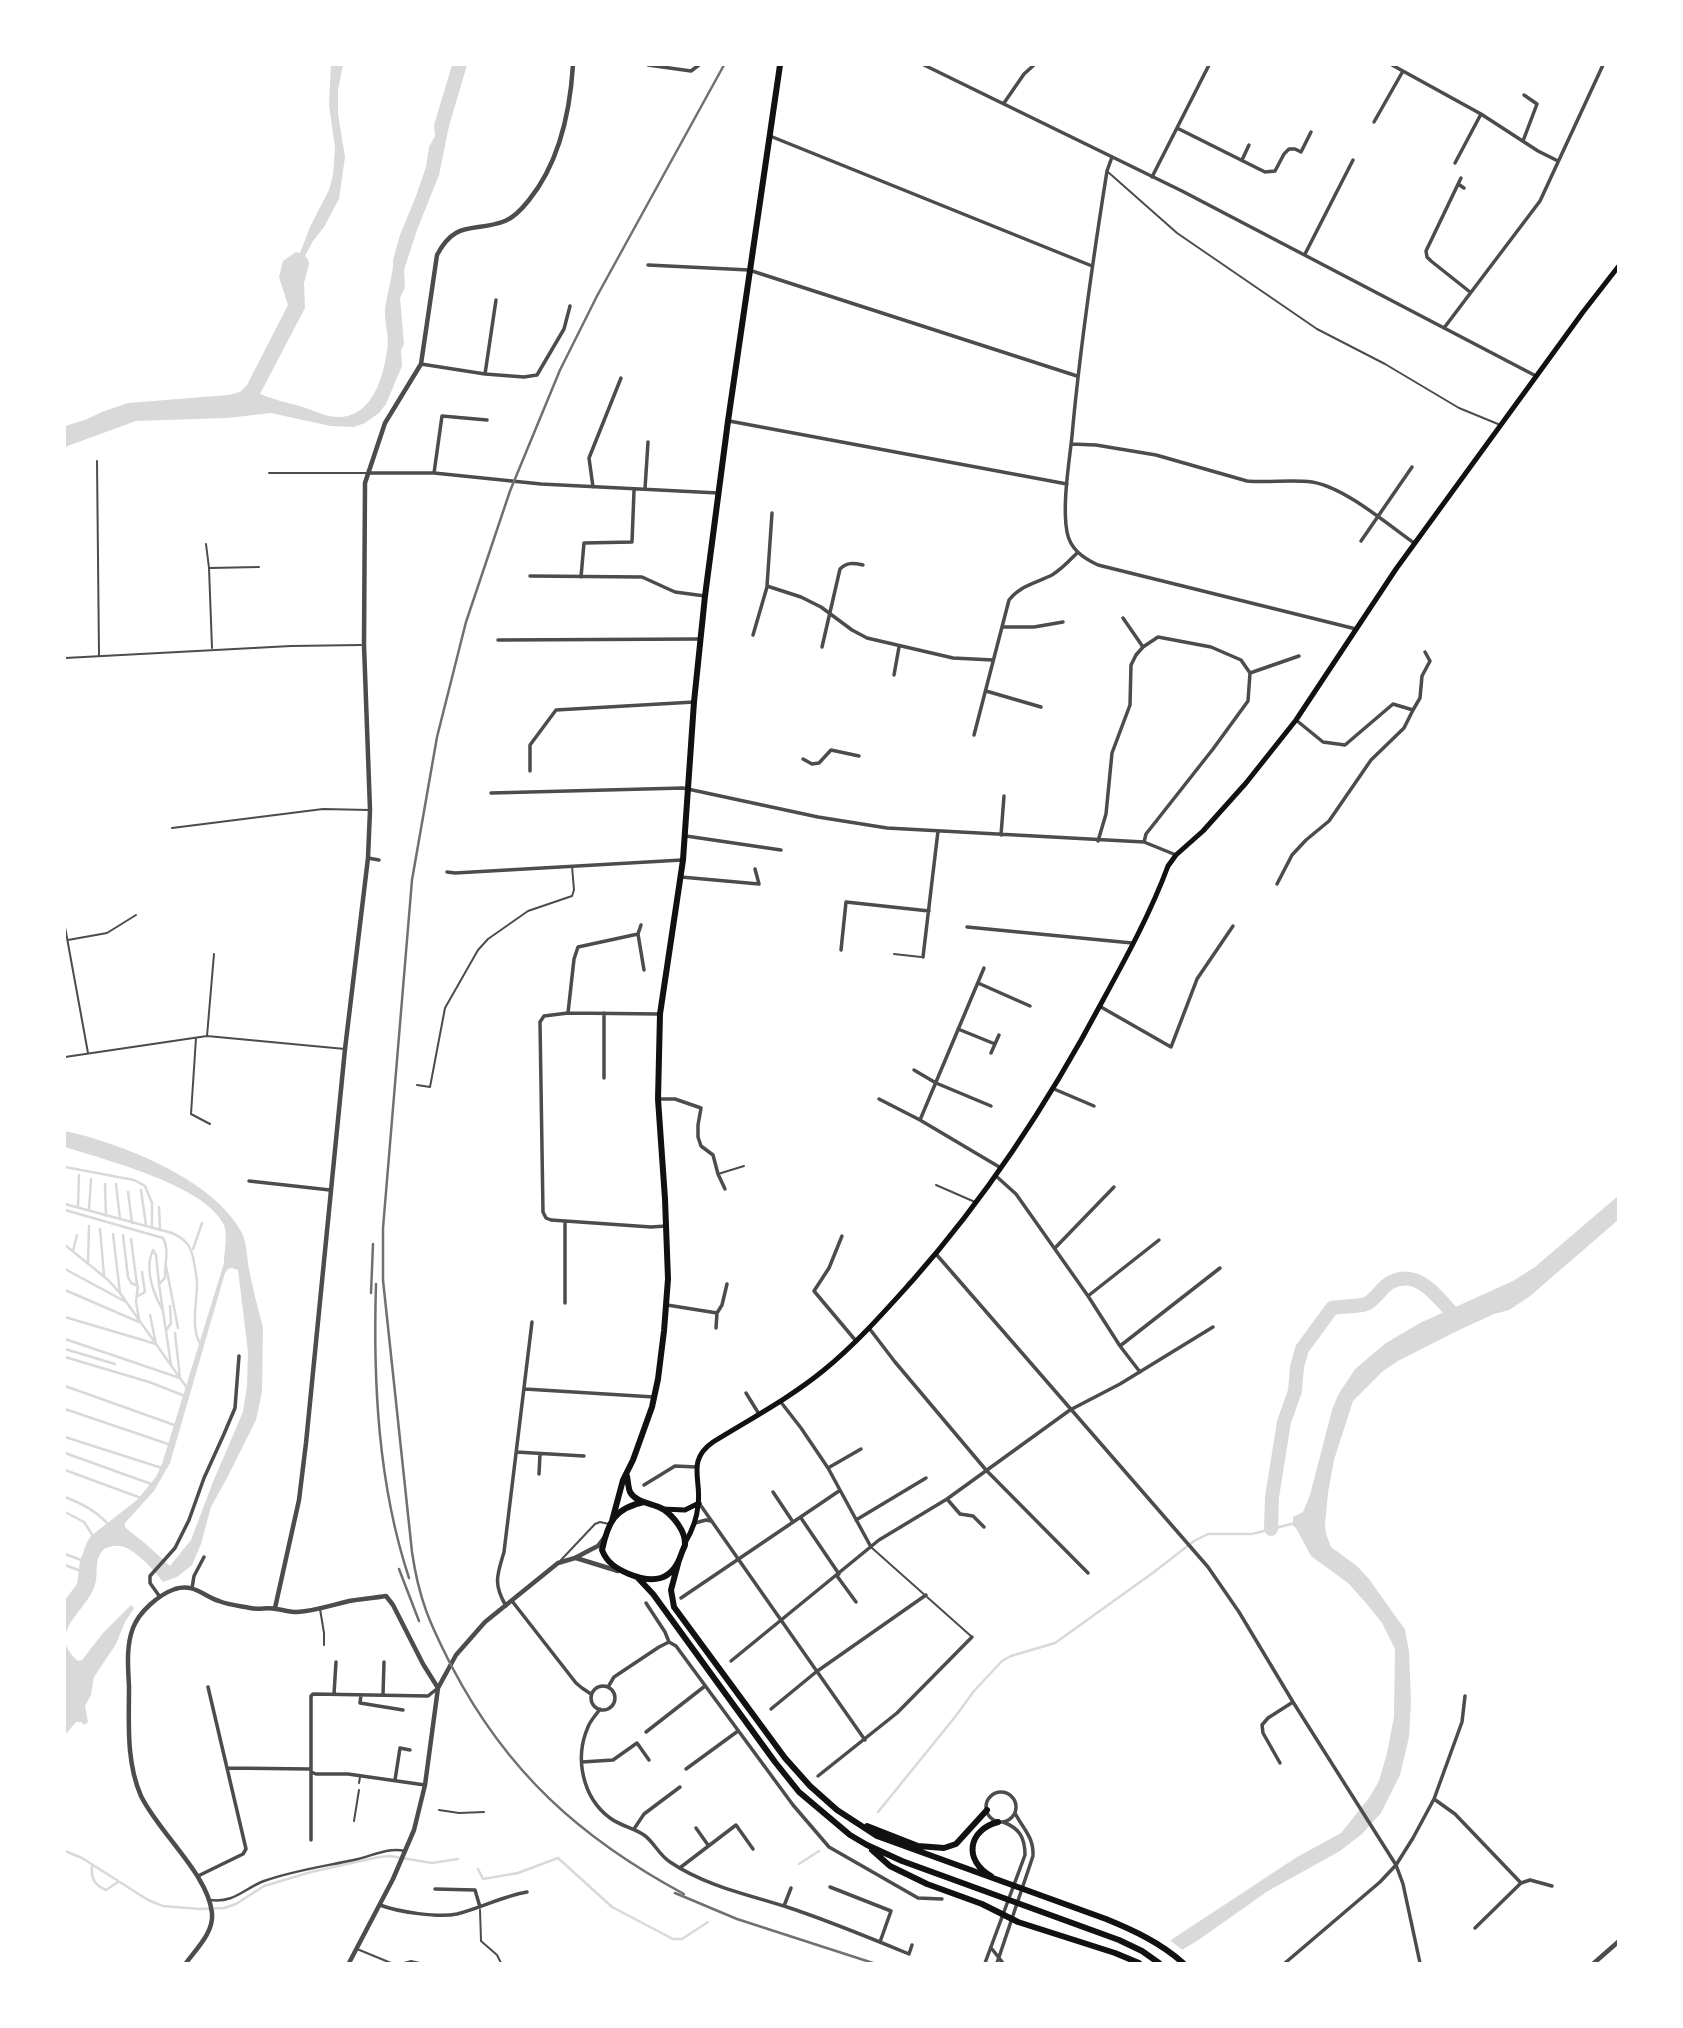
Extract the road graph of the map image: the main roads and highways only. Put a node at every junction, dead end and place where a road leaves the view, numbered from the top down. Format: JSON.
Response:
{"nodes":[{"id":1,"x":780,"y":65,"type":"edge"},
{"id":2,"x":1618,"y":267,"type":"edge"},
{"id":3,"x":627,"y":1474,"type":"junction"},
{"id":4,"x":644,"y":1502,"type":"junction"},
{"id":5,"x":699,"y":1503,"type":"junction"},
{"id":6,"x":662,"y":1509,"type":"junction"},
{"id":7,"x":611,"y":1523,"type":"junction"},
{"id":8,"x":685,"y":1544,"type":"junction"},
{"id":9,"x":679,"y":1560,"type":"junction"},
{"id":10,"x":638,"y":1578,"type":"junction"},
{"id":11,"x":987,"y":1810,"type":"road end"},
{"id":12,"x":852,"y":1821,"type":"junction"},
{"id":13,"x":1000,"y":1822,"type":"road end"},
{"id":14,"x":867,"y":1845,"type":"junction"},
{"id":15,"x":1004,"y":1884,"type":"junction"},
{"id":16,"x":1136,"y":1962,"type":"edge"},
{"id":17,"x":1159,"y":1963,"type":"edge"},
{"id":18,"x":1183,"y":1963,"type":"edge"}],
"edges":[{"from":1,"to":3,"type":"highway"},
{"from":2,"to":5,"type":"main road"},
{"from":3,"to":4,"type":"highway"},
{"from":3,"to":7,"type":"highway"},
{"from":4,"to":6,"type":"highway"},
{"from":4,"to":7,"type":"highway"},
{"from":5,"to":6,"type":"main road"},
{"from":5,"to":8,"type":"main road"},
{"from":6,"to":8,"type":"highway"},
{"from":7,"to":10,"type":"highway"},
{"from":8,"to":9,"type":"highway"},
{"from":9,"to":10,"type":"highway"},
{"from":9,"to":12,"type":"highway"},
{"from":10,"to":14,"type":"highway"},
{"from":11,"to":12,"type":"highway"},
{"from":12,"to":15,"type":"highway"},
{"from":13,"to":15,"type":"highway"},
{"from":14,"to":16,"type":"highway"},
{"from":14,"to":17,"type":"highway"},
{"from":15,"to":18,"type":"highway"}]}
